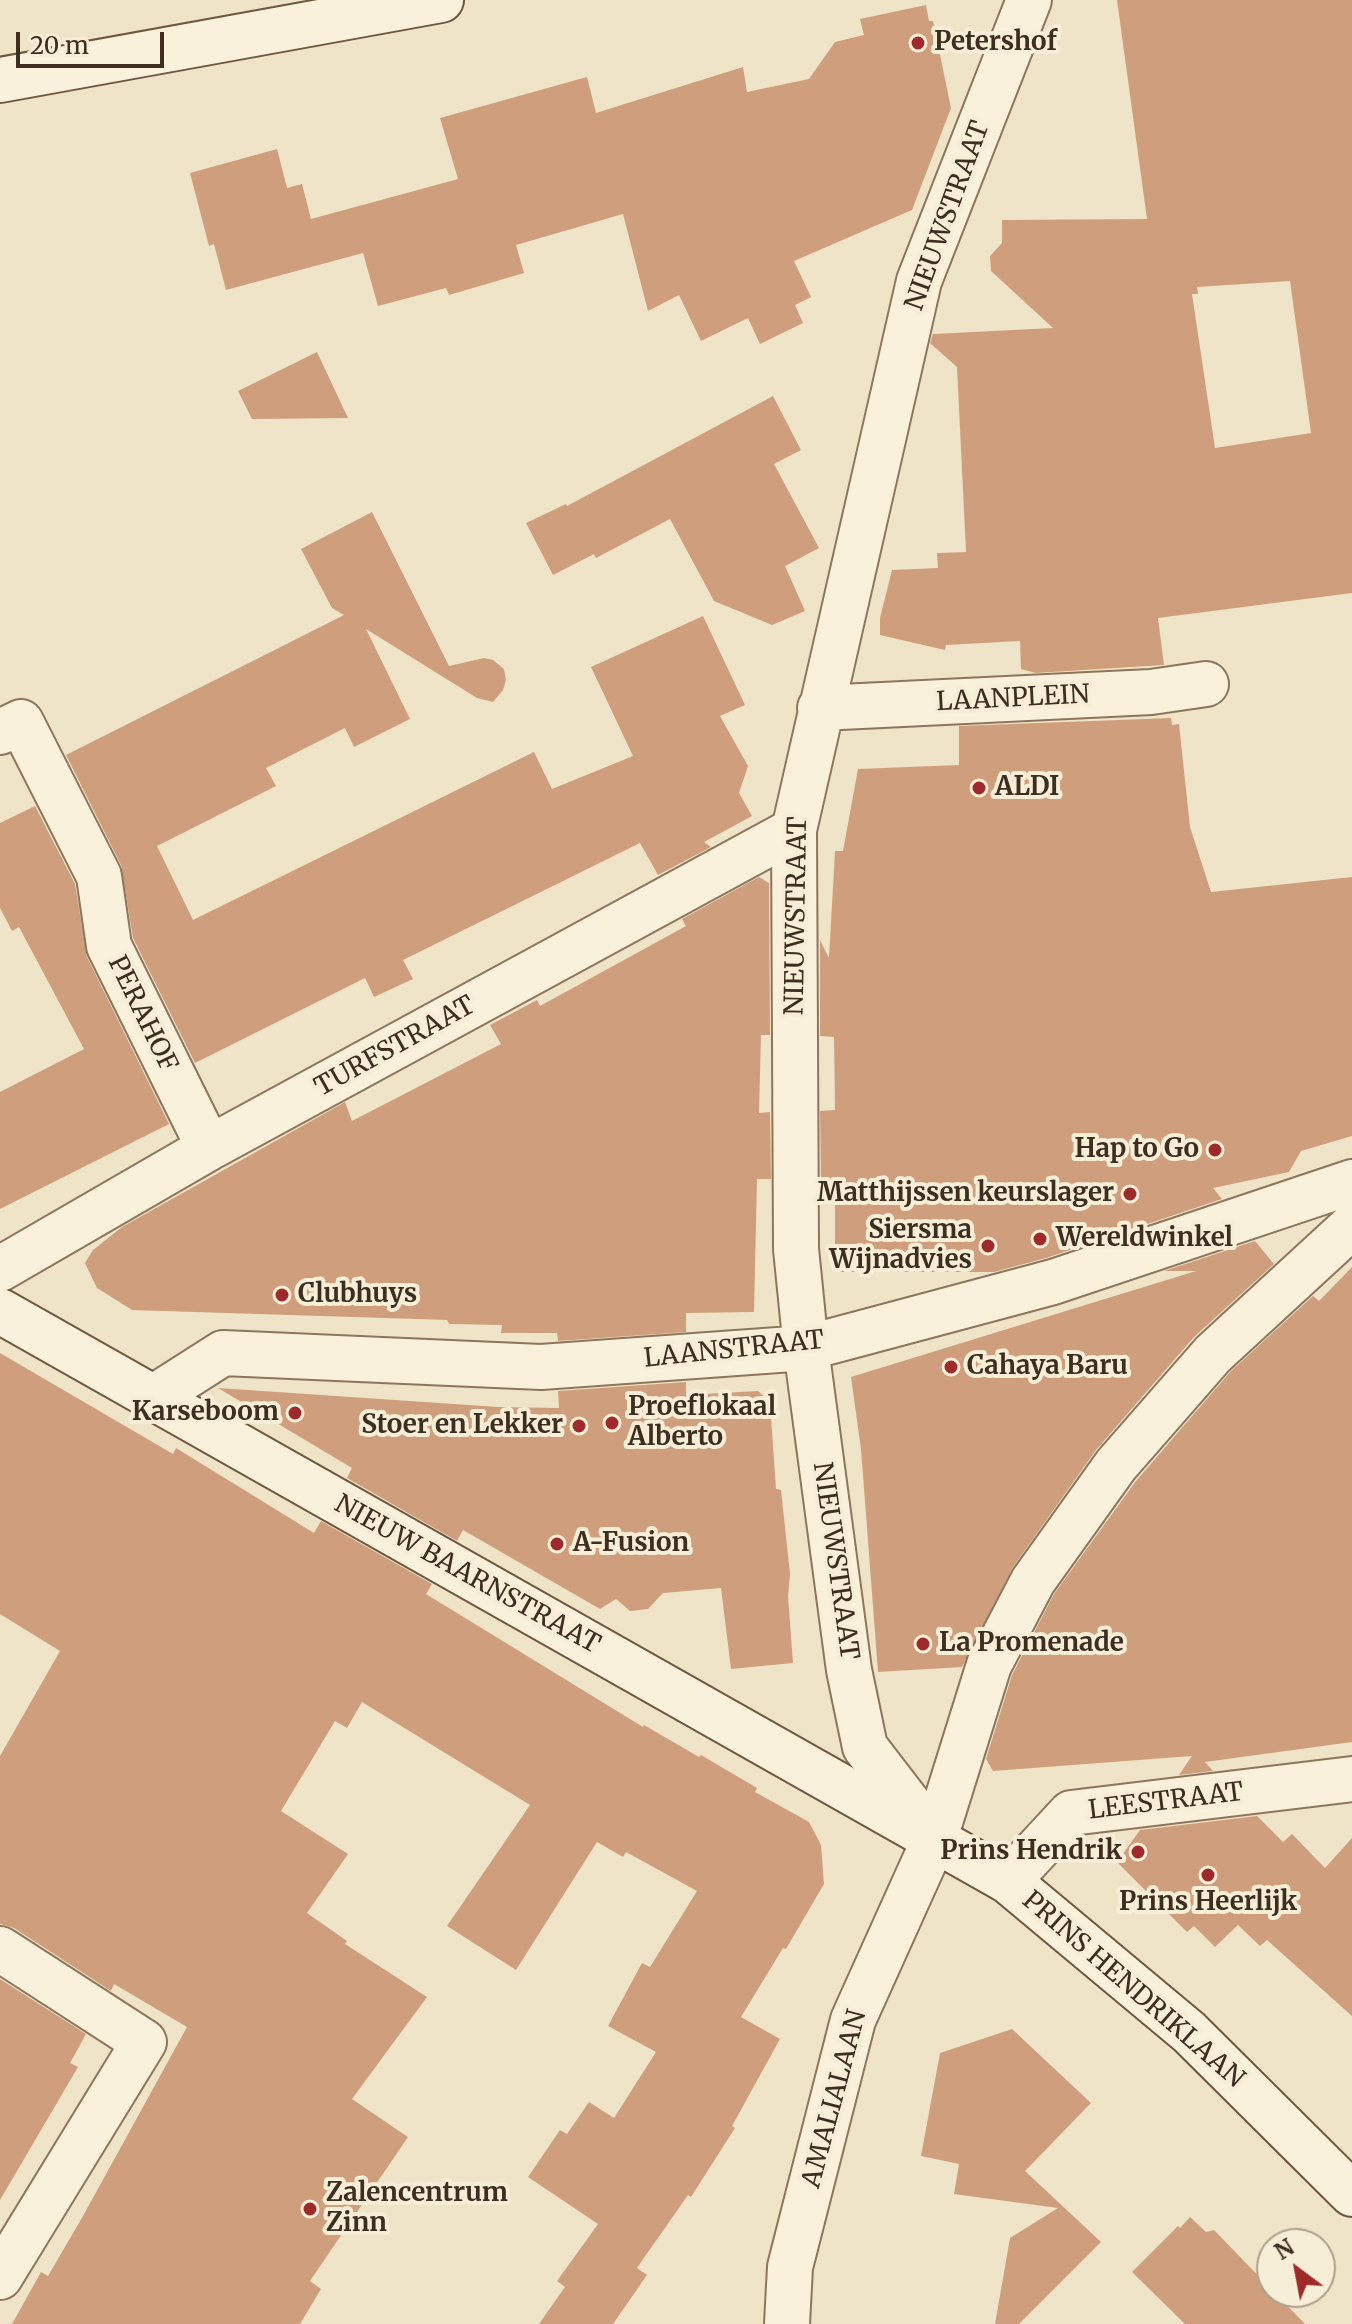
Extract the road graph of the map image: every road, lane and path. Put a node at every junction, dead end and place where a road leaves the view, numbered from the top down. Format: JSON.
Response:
{"nodes":[{"id":1,"x":441,"y":0,"type":"edge"},
{"id":2,"x":1029,"y":0,"type":"edge"},
{"id":3,"x":0,"y":80,"type":"edge"},
{"id":4,"x":1206,"y":684,"type":"dead end"},
{"id":5,"x":820,"y":708,"type":"junction"},
{"id":6,"x":0,"y":732,"type":"edge"},
{"id":7,"x":794,"y":830,"type":"junction"},
{"id":8,"x":209,"y":1148,"type":"junction"},
{"id":9,"x":1352,"y":1182,"type":"edge"},
{"id":10,"x":1352,"y":1226,"type":"edge"},
{"id":11,"x":0,"y":1269,"type":"edge"},
{"id":12,"x":0,"y":1311,"type":"edge"},
{"id":13,"x":806,"y":1348,"type":"junction"},
{"id":14,"x":154,"y":1397,"type":"junction"},
{"id":15,"x":1352,"y":1779,"type":"edge"},
{"id":16,"x":935,"y":1838,"type":"junction"},
{"id":17,"x":1008,"y":1881,"type":"junction"},
{"id":18,"x":0,"y":1949,"type":"edge"},
{"id":19,"x":1352,"y":2194,"type":"edge"},
{"id":20,"x":1,"y":2273,"type":"edge"},
{"id":21,"x":787,"y":2324,"type":"edge"}],
"edges":[{"from":1,"to":3,"type":"street"},
{"from":2,"to":5,"type":"street","name":"NIEUWSTRAAT"},
{"from":4,"to":5,"type":"street","name":"LAANPLEIN"},
{"from":5,"to":7,"type":"street","name":"NIEUWSTRAAT"},
{"from":6,"to":8,"type":"street","name":"PERAHOF"},
{"from":7,"to":8,"type":"street","name":"TURFSTRAAT"},
{"from":7,"to":13,"type":"street","name":"NIEUWSTRAAT"},
{"from":8,"to":11,"type":"street","name":"TURFSTRAAT"},
{"from":9,"to":13,"type":"street","name":"LAANSTRAAT"},
{"from":10,"to":16,"type":"street","name":"AMALIALAAN"},
{"from":12,"to":14,"type":"street","name":"NIEUW BAARNSTRAAT"},
{"from":13,"to":14,"type":"street","name":"LAANSTRAAT"},
{"from":13,"to":16,"type":"street","name":"NIEUWSTRAAT"},
{"from":14,"to":16,"type":"street","name":"NIEUW BAARNSTRAAT"},
{"from":15,"to":17,"type":"street","name":"LEESTRAAT"},
{"from":16,"to":17,"type":"street","name":"PRINS HENDRIKLAAN"},
{"from":16,"to":21,"type":"street","name":"AMALIALAAN"},
{"from":17,"to":19,"type":"street","name":"PRINS HENDRIKLAAN"},
{"from":18,"to":20,"type":"street"}]}
